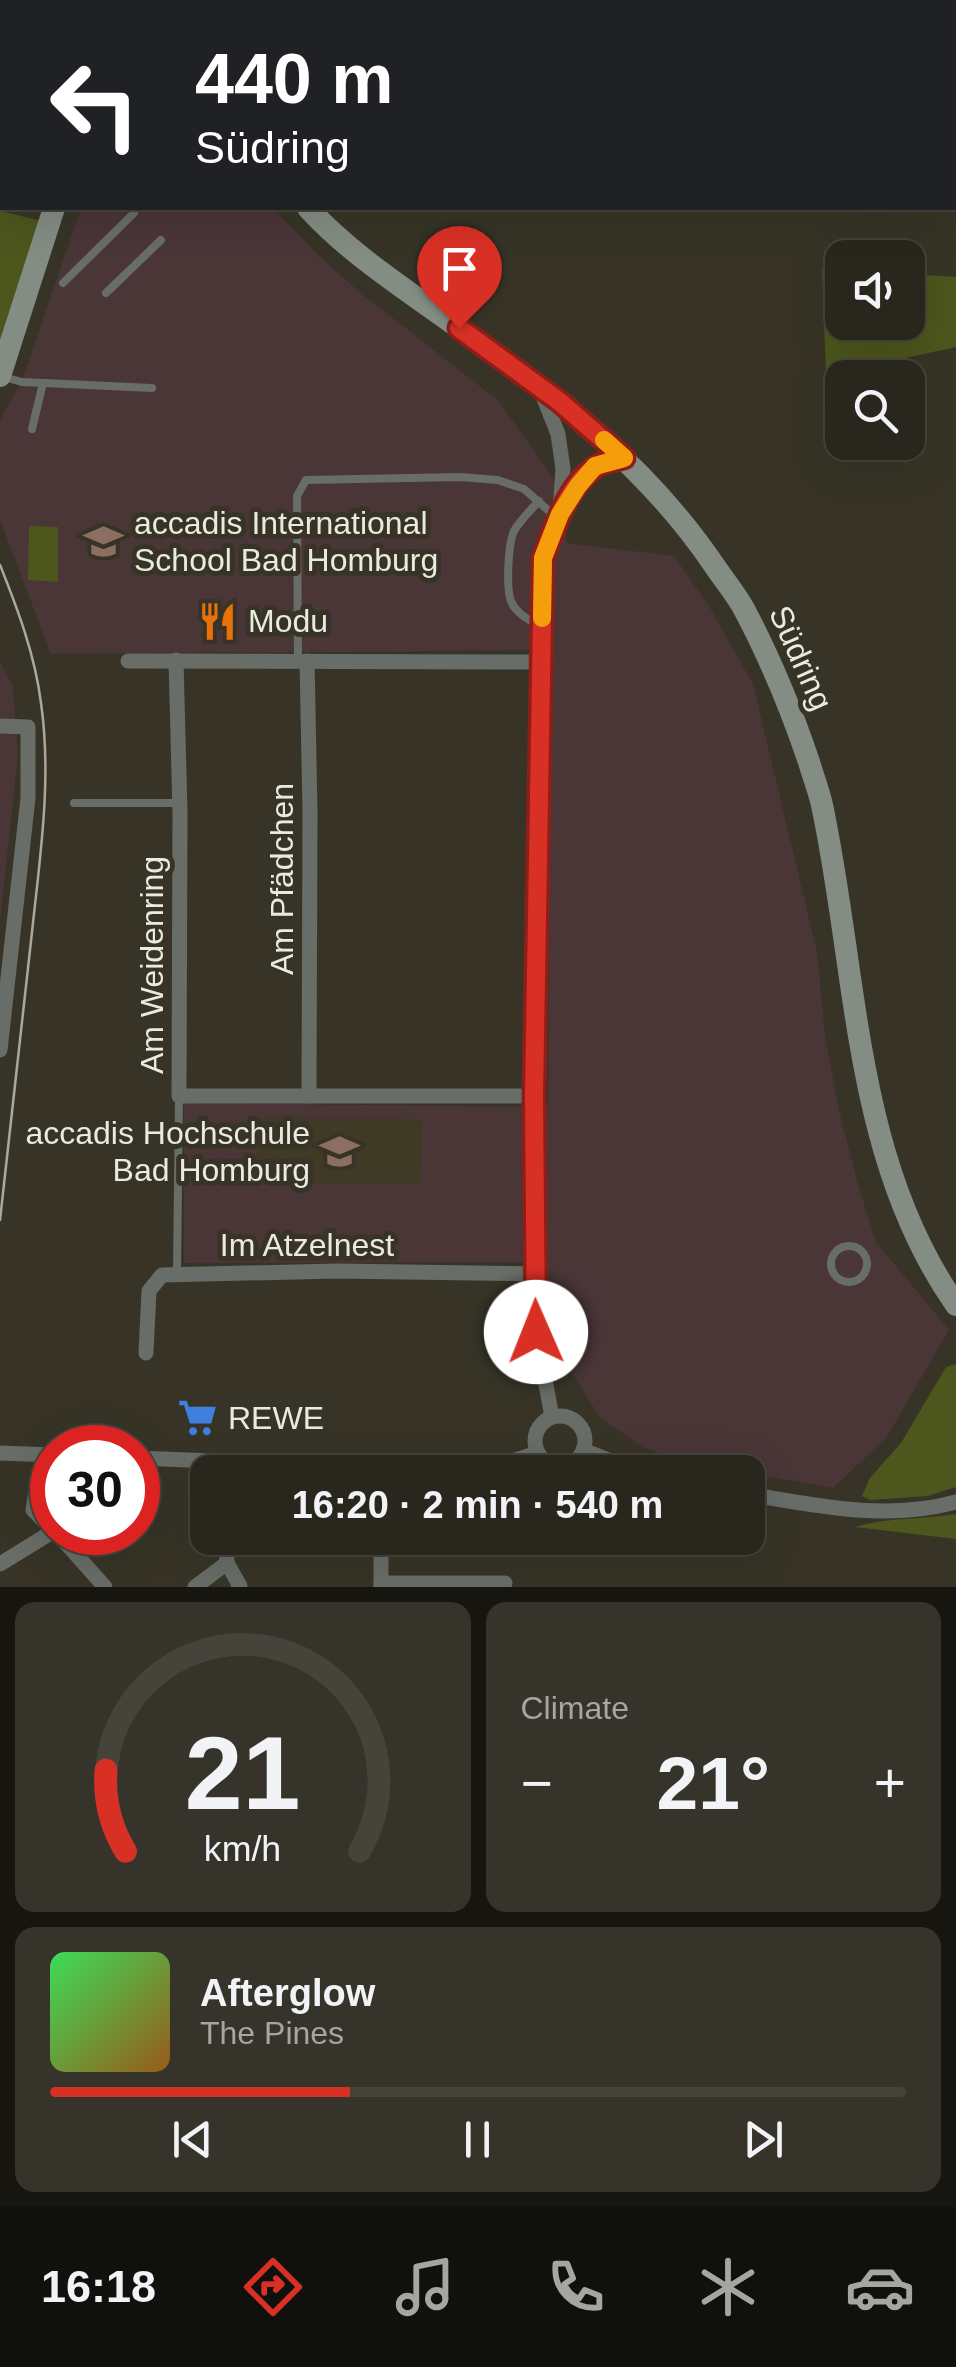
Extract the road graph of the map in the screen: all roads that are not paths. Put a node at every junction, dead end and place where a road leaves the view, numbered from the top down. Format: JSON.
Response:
{"nodes":[{"id":1,"x":53,"y":210,"type":"edge"},
{"id":2,"x":310,"y":210,"type":"edge"},
{"id":3,"x":134,"y":213,"type":"dead end"},
{"id":4,"x":161,"y":240,"type":"dead end"},
{"id":5,"x":63,"y":283,"type":"dead end"},
{"id":6,"x":106,"y":293,"type":"dead end"},
{"id":7,"x":0,"y":376,"type":"edge"},
{"id":8,"x":43,"y":383,"type":"junction"},
{"id":9,"x":538,"y":385,"type":"junction"},
{"id":10,"x":152,"y":388,"type":"dead end"},
{"id":11,"x":32,"y":429,"type":"dead end"},
{"id":12,"x":624,"y":458,"type":"junction"},
{"id":13,"x":539,"y":501,"type":"junction"},
{"id":14,"x":559,"y":516,"type":"junction"},
{"id":15,"x":542,"y":628,"type":"junction"},
{"id":16,"x":176,"y":660,"type":"junction"},
{"id":17,"x":128,"y":661,"type":"dead end"},
{"id":18,"x":302,"y":662,"type":"junction"},
{"id":19,"x":541,"y":662,"type":"junction"},
{"id":20,"x":0,"y":726,"type":"edge"},
{"id":21,"x":74,"y":803,"type":"dead end"},
{"id":22,"x":180,"y":803,"type":"junction"},
{"id":23,"x":0,"y":1050,"type":"edge"},
{"id":24,"x":179,"y":1096,"type":"junction"},
{"id":25,"x":309,"y":1096,"type":"junction"},
{"id":26,"x":534,"y":1096,"type":"junction"},
{"id":27,"x":932,"y":1269,"type":"junction"},
{"id":28,"x":831,"y":1270,"type":"joint"},
{"id":29,"x":176,"y":1272,"type":"junction"},
{"id":30,"x":535,"y":1274,"type":"junction"},
{"id":31,"x":956,"y":1305,"type":"edge"},
{"id":32,"x":956,"y":1319,"type":"edge"},
{"id":33,"x":146,"y":1352,"type":"dead end"},
{"id":34,"x":552,"y":1418,"type":"junction"},
{"id":35,"x":584,"y":1450,"type":"junction"},
{"id":36,"x":538,"y":1452,"type":"junction"},
{"id":37,"x":0,"y":1453,"type":"edge"},
{"id":38,"x":30,"y":1454,"type":"edge"},
{"id":39,"x":528,"y":1455,"type":"edge"},
{"id":40,"x":595,"y":1455,"type":"edge"},
{"id":41,"x":160,"y":1460,"type":"edge"},
{"id":42,"x":190,"y":1463,"type":"edge"},
{"id":43,"x":765,"y":1497,"type":"edge"},
{"id":44,"x":955,"y":1502,"type":"edge"},
{"id":45,"x":30,"y":1546,"type":"edge"},
{"id":46,"x":76,"y":1555,"type":"edge"},
{"id":47,"x":227,"y":1555,"type":"edge"},
{"id":48,"x":381,"y":1555,"type":"edge"},
{"id":49,"x":227,"y":1563,"type":"junction"},
{"id":50,"x":0,"y":1564,"type":"edge"},
{"id":51,"x":505,"y":1583,"type":"dead end"},
{"id":52,"x":203,"y":1585,"type":"edge"},
{"id":53,"x":381,"y":1585,"type":"edge"},
{"id":54,"x":105,"y":1587,"type":"edge"},
{"id":55,"x":238,"y":1587,"type":"edge"}],
"edges":[{"from":1,"to":7,"type":"main road"},
{"from":2,"to":9,"type":"main road","name":"Südring"},
{"from":3,"to":5,"type":"lane"},
{"from":4,"to":6,"type":"lane"},
{"from":7,"to":8,"type":"lane"},
{"from":8,"to":10,"type":"lane"},
{"from":8,"to":11,"type":"lane"},
{"from":9,"to":12,"type":"main road","name":"Südring"},
{"from":9,"to":14,"type":"street"},
{"from":12,"to":14,"type":"street"},
{"from":12,"to":27,"type":"main road","name":"Südring"},
{"from":13,"to":14,"type":"lane"},
{"from":13,"to":15,"type":"lane"},
{"from":13,"to":18,"type":"lane"},
{"from":14,"to":15,"type":"street"},
{"from":15,"to":19,"type":"street"},
{"from":16,"to":17,"type":"street"},
{"from":16,"to":18,"type":"street"},
{"from":16,"to":22,"type":"street","name":"Am Weidenring"},
{"from":18,"to":19,"type":"street"},
{"from":18,"to":25,"type":"street","name":"Am Pfädchen"},
{"from":19,"to":26,"type":"street"},
{"from":20,"to":23,"type":"street"},
{"from":21,"to":22,"type":"lane"},
{"from":22,"to":24,"type":"street","name":"Am Weidenring"},
{"from":24,"to":25,"type":"street","name":"Am Weidenring"},
{"from":24,"to":29,"type":"lane"},
{"from":25,"to":26,"type":"street","name":"Am Weidenring"},
{"from":26,"to":30,"type":"street"},
{"from":27,"to":31,"type":"main road","name":"Südring"},
{"from":27,"to":32,"type":"main road"},
{"from":28,"to":28,"type":"lane"},
{"from":29,"to":30,"type":"street","name":"Im Atzelnest"},
{"from":29,"to":33,"type":"street","name":"Im Atzelnest"},
{"from":30,"to":34,"type":"street"},
{"from":34,"to":35,"type":"street"},
{"from":34,"to":36,"type":"street"},
{"from":35,"to":36,"type":"street"},
{"from":35,"to":40,"type":"street"},
{"from":36,"to":39,"type":"street"},
{"from":37,"to":38,"type":"street"},
{"from":41,"to":42,"type":"street"},
{"from":43,"to":44,"type":"street"},
{"from":45,"to":50,"type":"street"},
{"from":46,"to":54,"type":"street"},
{"from":47,"to":49,"type":"street"},
{"from":48,"to":53,"type":"street"},
{"from":49,"to":52,"type":"street"},
{"from":49,"to":55,"type":"street"},
{"from":51,"to":53,"type":"street"}]}
